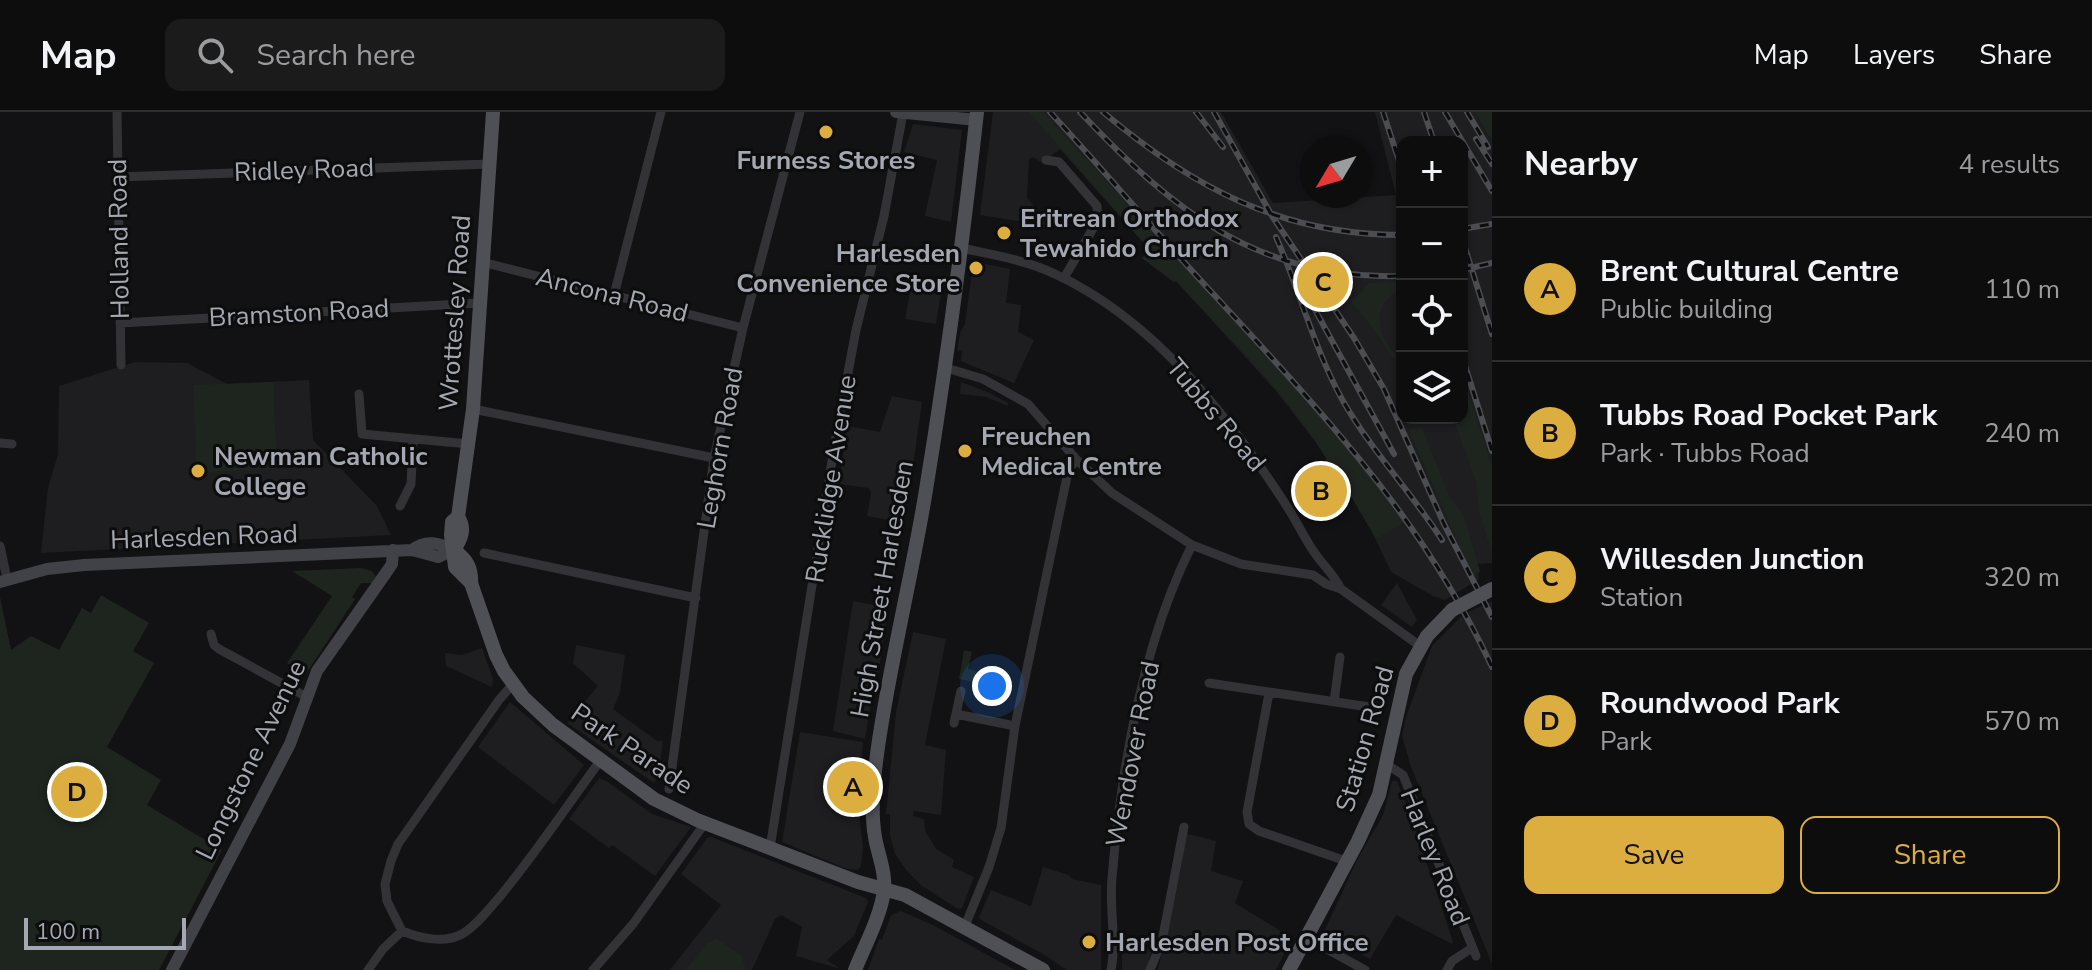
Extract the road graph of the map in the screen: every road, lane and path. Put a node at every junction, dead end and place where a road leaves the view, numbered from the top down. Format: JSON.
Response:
{"nodes":[{"id":1,"x":117,"y":112,"type":"edge"},
{"id":2,"x":493,"y":112,"type":"edge"},
{"id":3,"x":661,"y":112,"type":"edge"},
{"id":4,"x":800,"y":112,"type":"edge"},
{"id":5,"x":896,"y":112,"type":"edge"},
{"id":6,"x":903,"y":113,"type":"edge"},
{"id":7,"x":977,"y":116,"type":"edge"},
{"id":8,"x":1046,"y":160,"type":"dead end"},
{"id":9,"x":490,"y":164,"type":"junction"},
{"id":10,"x":118,"y":177,"type":"junction"},
{"id":11,"x":961,"y":248,"type":"junction"},
{"id":12,"x":482,"y":262,"type":"junction"},
{"id":13,"x":1064,"y":278,"type":"junction"},
{"id":14,"x":614,"y":295,"type":"junction"},
{"id":15,"x":479,"y":303,"type":"junction"},
{"id":16,"x":120,"y":323,"type":"junction"},
{"id":17,"x":743,"y":328,"type":"junction"},
{"id":18,"x":121,"y":365,"type":"dead end"},
{"id":19,"x":943,"y":367,"type":"junction"},
{"id":20,"x":359,"y":394,"type":"dead end"},
{"id":21,"x":473,"y":409,"type":"junction"},
{"id":22,"x":413,"y":439,"type":"junction"},
{"id":23,"x":0,"y":443,"type":"edge"},
{"id":24,"x":12,"y":444,"type":"dead end"},
{"id":25,"x":469,"y":444,"type":"junction"},
{"id":26,"x":714,"y":458,"type":"junction"},
{"id":27,"x":1076,"y":459,"type":"junction"},
{"id":28,"x":400,"y":506,"type":"dead end"},
{"id":29,"x":1192,"y":545,"type":"junction"},
{"id":30,"x":0,"y":546,"type":"edge"},
{"id":31,"x":387,"y":550,"type":"junction"},
{"id":32,"x":484,"y":553,"type":"dead end"},
{"id":33,"x":458,"y":559,"type":"junction"},
{"id":34,"x":4,"y":580,"type":"edge"},
{"id":35,"x":1341,"y":589,"type":"junction"},
{"id":36,"x":1492,"y":589,"type":"edge"},
{"id":37,"x":696,"y":598,"type":"junction"},
{"id":38,"x":211,"y":634,"type":"dead end"},
{"id":39,"x":1420,"y":646,"type":"junction"},
{"id":40,"x":1340,"y":657,"type":"dead end"},
{"id":41,"x":1209,"y":683,"type":"dead end"},
{"id":42,"x":513,"y":684,"type":"junction"},
{"id":43,"x":961,"y":691,"type":"dead end"},
{"id":44,"x":1269,"y":693,"type":"junction"},
{"id":45,"x":305,"y":696,"type":"junction"},
{"id":46,"x":1334,"y":702,"type":"junction"},
{"id":47,"x":1376,"y":708,"type":"dead end"},
{"id":48,"x":1015,"y":726,"type":"junction"},
{"id":49,"x":600,"y":761,"type":"junction"},
{"id":50,"x":1386,"y":764,"type":"junction"},
{"id":51,"x":669,"y":789,"type":"dead end"},
{"id":52,"x":705,"y":823,"type":"junction"},
{"id":53,"x":1184,"y":827,"type":"dead end"},
{"id":54,"x":770,"y":848,"type":"junction"},
{"id":55,"x":1346,"y":861,"type":"junction"},
{"id":56,"x":884,"y":889,"type":"junction"},
{"id":57,"x":965,"y":926,"type":"junction"},
{"id":58,"x":402,"y":931,"type":"junction"},
{"id":59,"x":1305,"y":937,"type":"junction"},
{"id":60,"x":1026,"y":965,"type":"edge"},
{"id":61,"x":172,"y":970,"type":"edge"},
{"id":62,"x":368,"y":970,"type":"edge"},
{"id":63,"x":593,"y":970,"type":"edge"},
{"id":64,"x":855,"y":970,"type":"edge"},
{"id":65,"x":1043,"y":970,"type":"edge"},
{"id":66,"x":1111,"y":970,"type":"edge"},
{"id":67,"x":1150,"y":970,"type":"edge"},
{"id":68,"x":1289,"y":970,"type":"edge"},
{"id":69,"x":1365,"y":970,"type":"edge"},
{"id":70,"x":1447,"y":970,"type":"edge"}],
"edges":[{"from":1,"to":10,"type":"street","name":"Holland Road"},
{"from":2,"to":9,"type":"main road","name":"Wrottesley Road"},
{"from":3,"to":14,"type":"street"},
{"from":4,"to":17,"type":"street","name":"Leghorn Road"},
{"from":5,"to":6,"type":"street"},
{"from":6,"to":7,"type":"street"},
{"from":6,"to":54,"type":"street","name":"Rucklidge Avenue"},
{"from":7,"to":11,"type":"main road","name":"High Street Harlesden"},
{"from":8,"to":13,"type":"street"},
{"from":9,"to":10,"type":"street","name":"Ridley Road"},
{"from":9,"to":12,"type":"main road","name":"Wrottesley Road"},
{"from":10,"to":16,"type":"street","name":"Holland Road"},
{"from":11,"to":13,"type":"street","name":"Tubbs Road"},
{"from":11,"to":19,"type":"main road","name":"High Street Harlesden"},
{"from":12,"to":14,"type":"street","name":"Ancona Road"},
{"from":12,"to":15,"type":"main road","name":"Wrottesley Road"},
{"from":13,"to":35,"type":"street","name":"Tubbs Road"},
{"from":14,"to":17,"type":"street","name":"Ancona Road"},
{"from":15,"to":16,"type":"street","name":"Bramston Road"},
{"from":15,"to":21,"type":"main road","name":"Wrottesley Road"},
{"from":16,"to":18,"type":"street","name":"Holland Road"},
{"from":17,"to":26,"type":"street","name":"Leghorn Road"},
{"from":19,"to":27,"type":"street"},
{"from":19,"to":56,"type":"main road","name":"High Street Harlesden"},
{"from":20,"to":22,"type":"street"},
{"from":21,"to":25,"type":"main road","name":"Wrottesley Road"},
{"from":21,"to":26,"type":"street"},
{"from":22,"to":25,"type":"street"},
{"from":22,"to":28,"type":"street"},
{"from":23,"to":24,"type":"street"},
{"from":25,"to":33,"type":"main road","name":"Wrottesley Road"},
{"from":26,"to":37,"type":"street","name":"Leghorn Road"},
{"from":27,"to":29,"type":"street"},
{"from":27,"to":48,"type":"street"},
{"from":29,"to":35,"type":"street"},
{"from":29,"to":66,"type":"street","name":"Wendover Road"},
{"from":30,"to":34,"type":"street"},
{"from":31,"to":33,"type":"street","name":"Harlesden Road"},
{"from":31,"to":34,"type":"street","name":"Harlesden Road"},
{"from":31,"to":45,"type":"street","name":"Longstone Avenue"},
{"from":32,"to":37,"type":"street"},
{"from":33,"to":42,"type":"main road","name":"Park Parade"},
{"from":35,"to":39,"type":"street","name":"Tubbs Road"},
{"from":36,"to":39,"type":"main road","name":"Station Road","bridge":true},
{"from":37,"to":51,"type":"street","name":"Leghorn Road"},
{"from":38,"to":45,"type":"street"},
{"from":39,"to":50,"type":"main road","name":"Station Road"},
{"from":40,"to":46,"type":"street"},
{"from":41,"to":44,"type":"street"},
{"from":42,"to":49,"type":"main road","name":"Park Parade"},
{"from":42,"to":58,"type":"street"},
{"from":43,"to":48,"type":"street"},
{"from":44,"to":46,"type":"street"},
{"from":44,"to":55,"type":"street"},
{"from":45,"to":61,"type":"street","name":"Longstone Avenue"},
{"from":46,"to":47,"type":"street"},
{"from":48,"to":57,"type":"street"},
{"from":49,"to":52,"type":"main road","name":"Park Parade"},
{"from":49,"to":58,"type":"street"},
{"from":50,"to":55,"type":"main road","name":"Station Road"},
{"from":50,"to":70,"type":"street","name":"Harley Road"},
{"from":52,"to":54,"type":"main road","name":"Park Parade"},
{"from":52,"to":63,"type":"street"},
{"from":53,"to":67,"type":"street"},
{"from":54,"to":56,"type":"main road","name":"Park Parade"},
{"from":55,"to":59,"type":"main road","name":"Station Road"},
{"from":56,"to":57,"type":"main road"},
{"from":56,"to":64,"type":"main road"},
{"from":57,"to":60,"type":"main road"},
{"from":58,"to":62,"type":"street"},
{"from":59,"to":68,"type":"main road","name":"Station Road"},
{"from":59,"to":69,"type":"street"},
{"from":60,"to":65,"type":"main road"}]}
